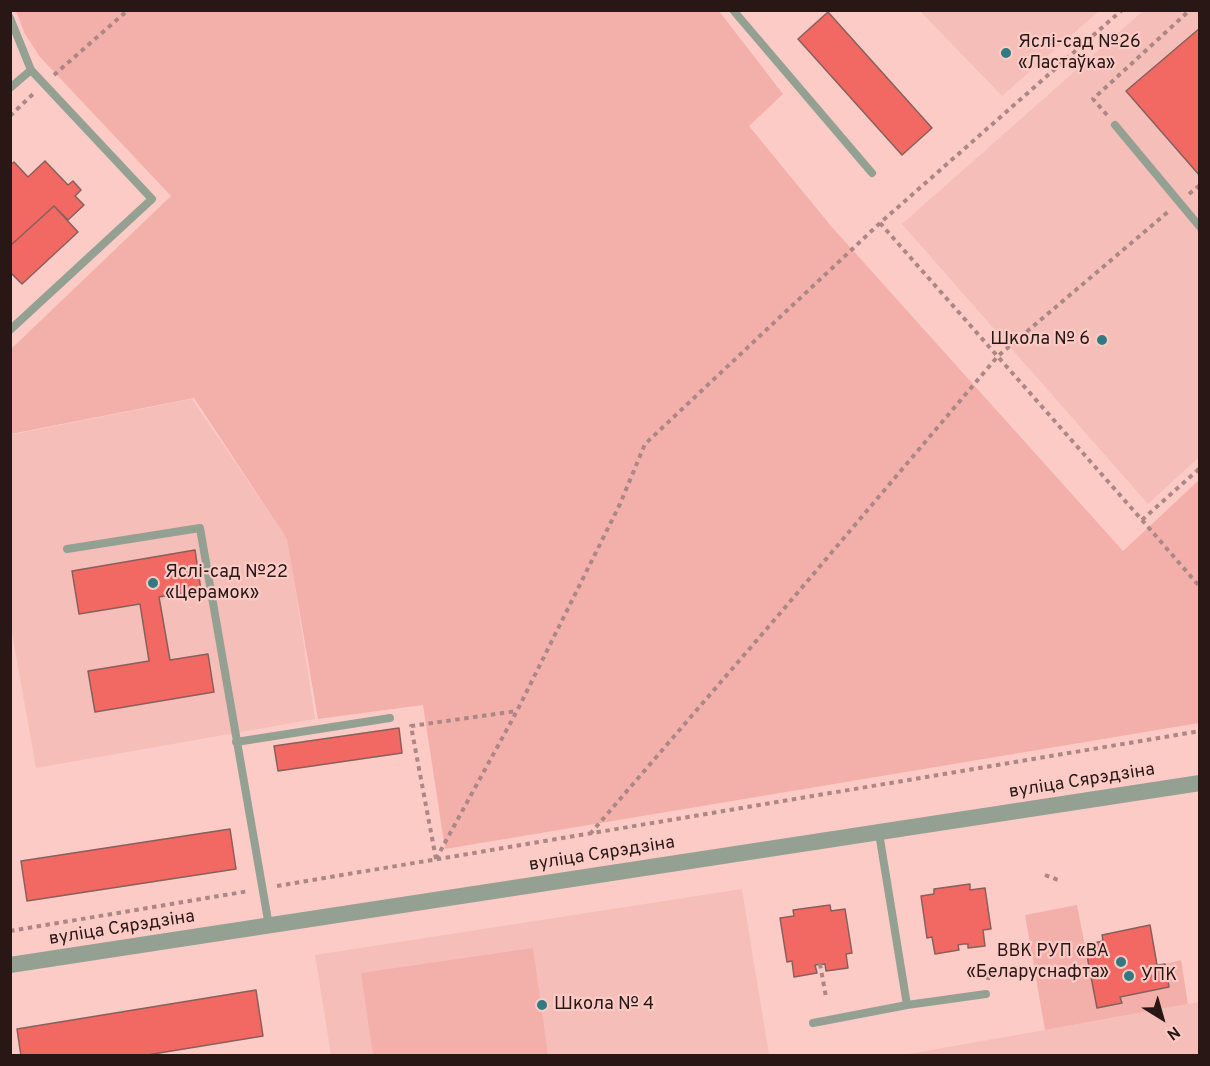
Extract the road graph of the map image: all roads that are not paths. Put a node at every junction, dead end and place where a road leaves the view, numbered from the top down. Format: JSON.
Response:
{"nodes":[{"id":1,"x":733,"y":10,"type":"edge"},
{"id":2,"x":10,"y":18,"type":"edge"},
{"id":3,"x":31,"y":70,"type":"junction"},
{"id":4,"x":10,"y":88,"type":"edge"},
{"id":5,"x":1115,"y":125,"type":"road end"},
{"id":6,"x":872,"y":172,"type":"dead end"},
{"id":7,"x":1200,"y":227,"type":"edge"},
{"id":8,"x":10,"y":330,"type":"edge"},
{"id":9,"x":67,"y":549,"type":"dead end"},
{"id":10,"x":390,"y":718,"type":"dead end"},
{"id":11,"x":236,"y":742,"type":"junction"},
{"id":12,"x":1200,"y":783,"type":"edge"},
{"id":13,"x":879,"y":832,"type":"junction"},
{"id":14,"x":269,"y":926,"type":"junction"},
{"id":15,"x":10,"y":965,"type":"edge"},
{"id":16,"x":986,"y":994,"type":"dead end"},
{"id":17,"x":907,"y":1005,"type":"junction"},
{"id":18,"x":813,"y":1023,"type":"dead end"}],
"edges":[{"from":1,"to":6,"type":"lane"},
{"from":2,"to":3,"type":"lane"},
{"from":3,"to":4,"type":"lane"},
{"from":3,"to":8,"type":"lane"},
{"from":5,"to":7,"type":"lane"},
{"from":9,"to":11,"type":"lane"},
{"from":10,"to":11,"type":"lane"},
{"from":11,"to":14,"type":"lane"},
{"from":12,"to":13,"type":"street","name":"вуліца Сярэдзіна"},
{"from":13,"to":14,"type":"street","name":"вуліца Сярэдзіна"},
{"from":13,"to":17,"type":"lane"},
{"from":14,"to":15,"type":"street","name":"вуліца Сярэдзіна"},
{"from":16,"to":17,"type":"lane"},
{"from":17,"to":18,"type":"lane"}]}
